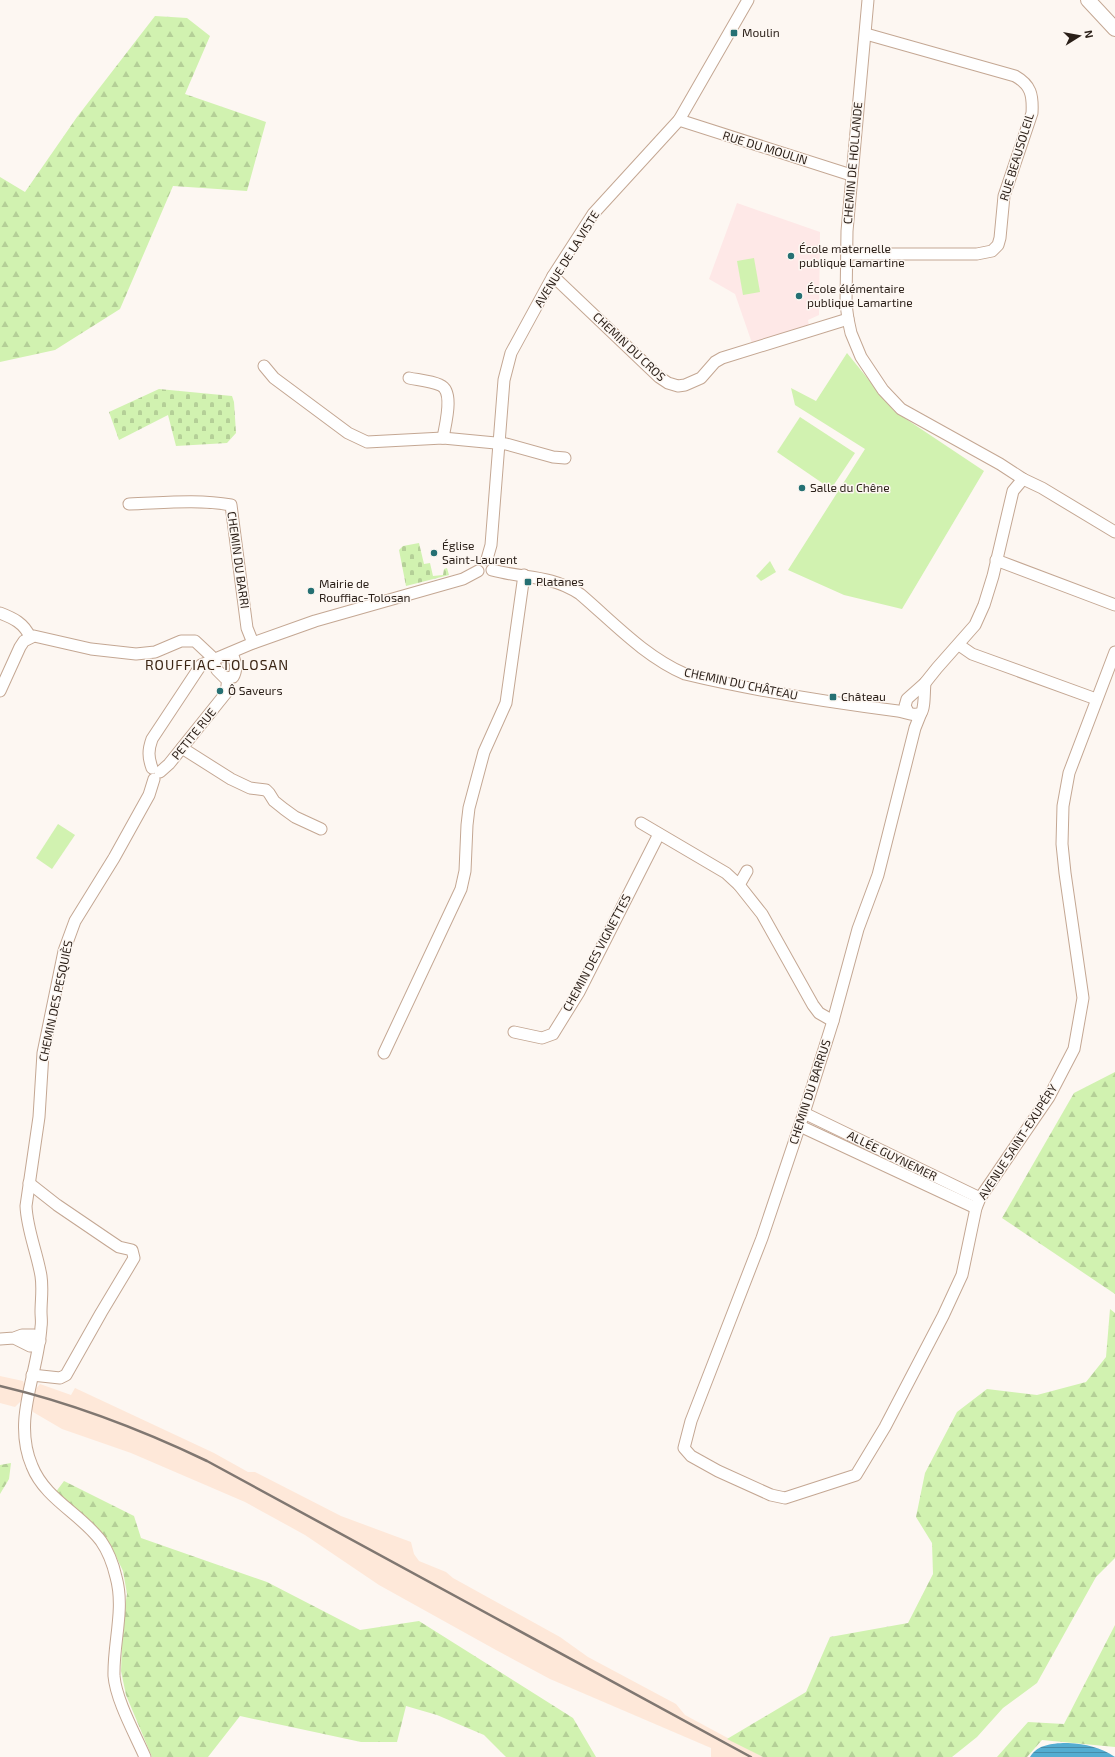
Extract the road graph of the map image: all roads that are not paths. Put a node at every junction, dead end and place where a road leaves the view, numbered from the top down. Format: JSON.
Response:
{"nodes":[{"id":1,"x":748,"y":0,"type":"edge"},
{"id":2,"x":868,"y":0,"type":"edge"},
{"id":3,"x":1088,"y":0,"type":"edge"},
{"id":4,"x":1115,"y":29,"type":"edge"},
{"id":5,"x":866,"y":34,"type":"junction"},
{"id":6,"x":679,"y":120,"type":"junction"},
{"id":7,"x":851,"y":174,"type":"junction"},
{"id":8,"x":847,"y":254,"type":"junction"},
{"id":9,"x":553,"y":276,"type":"junction"},
{"id":10,"x":848,"y":319,"type":"junction"},
{"id":11,"x":264,"y":366,"type":"dead end"},
{"id":12,"x":409,"y":378,"type":"dead end"},
{"id":13,"x":443,"y":438,"type":"junction"},
{"id":14,"x":500,"y":444,"type":"junction"},
{"id":15,"x":565,"y":458,"type":"dead end"},
{"id":16,"x":1023,"y":479,"type":"junction"},
{"id":17,"x":129,"y":504,"type":"dead end"},
{"id":18,"x":1115,"y":532,"type":"edge"},
{"id":19,"x":487,"y":559,"type":"junction"},
{"id":20,"x":996,"y":560,"type":"junction"},
{"id":21,"x":492,"y":570,"type":"junction"},
{"id":22,"x":478,"y":571,"type":"junction"},
{"id":23,"x":524,"y":575,"type":"junction"},
{"id":24,"x":1115,"y":605,"type":"edge"},
{"id":25,"x":0,"y":613,"type":"edge"},
{"id":26,"x":30,"y":637,"type":"junction"},
{"id":27,"x":253,"y":643,"type":"junction"},
{"id":28,"x":959,"y":645,"type":"junction"},
{"id":29,"x":1115,"y":652,"type":"edge"},
{"id":30,"x":232,"y":653,"type":"junction"},
{"id":31,"x":213,"y":660,"type":"junction"},
{"id":32,"x":228,"y":678,"type":"junction"},
{"id":33,"x":925,"y":683,"type":"junction"},
{"id":34,"x":0,"y":691,"type":"edge"},
{"id":35,"x":909,"y":697,"type":"junction"},
{"id":36,"x":1096,"y":699,"type":"junction"},
{"id":37,"x":923,"y":700,"type":"junction"},
{"id":38,"x":878,"y":708,"type":"junction"},
{"id":39,"x":913,"y":713,"type":"junction"},
{"id":40,"x":182,"y":748,"type":"junction"},
{"id":41,"x":155,"y":773,"type":"junction"},
{"id":42,"x":641,"y":823,"type":"dead end"},
{"id":43,"x":321,"y":829,"type":"dead end"},
{"id":44,"x":659,"y":834,"type":"junction"},
{"id":45,"x":747,"y":871,"type":"dead end"},
{"id":46,"x":739,"y":885,"type":"junction"},
{"id":47,"x":833,"y":1021,"type":"junction"},
{"id":48,"x":514,"y":1032,"type":"dead end"},
{"id":49,"x":384,"y":1053,"type":"dead end"},
{"id":50,"x":804,"y":1114,"type":"junction"},
{"id":51,"x":800,"y":1126,"type":"junction"},
{"id":52,"x":29,"y":1183,"type":"junction"},
{"id":53,"x":978,"y":1203,"type":"junction"},
{"id":54,"x":0,"y":1339,"type":"edge"},
{"id":55,"x":35,"y":1341,"type":"junction"},
{"id":56,"x":32,"y":1375,"type":"junction"},
{"id":57,"x":684,"y":1448,"type":"joint"},
{"id":58,"x":145,"y":1757,"type":"edge"}],
"edges":[{"from":1,"to":6,"type":"street","name":"AVENUE DE LA VISTE"},
{"from":2,"to":5,"type":"street","name":"CHEMIN DE HOLLANDE"},
{"from":3,"to":4,"type":"main road"},
{"from":5,"to":7,"type":"street","name":"CHEMIN DE HOLLANDE"},
{"from":5,"to":8,"type":"street","name":"RUE BEAUSOLEIL"},
{"from":6,"to":7,"type":"street","name":"RUE DU MOULIN"},
{"from":6,"to":9,"type":"street","name":"AVENUE DE LA VISTE"},
{"from":7,"to":8,"type":"street","name":"CHEMIN DE HOLLANDE"},
{"from":8,"to":10,"type":"street","name":"CHEMIN DE HOLLANDE"},
{"from":9,"to":10,"type":"street","name":"CHEMIN DU CROS"},
{"from":9,"to":14,"type":"street","name":"AVENUE DE LA VISTE"},
{"from":10,"to":16,"type":"street","name":"CHEMIN DE HOLLANDE"},
{"from":11,"to":13,"type":"street"},
{"from":12,"to":13,"type":"street"},
{"from":13,"to":14,"type":"street"},
{"from":14,"to":15,"type":"street"},
{"from":14,"to":19,"type":"street","name":"AVENUE DE LA VISTE"},
{"from":16,"to":18,"type":"street","name":"CHEMIN DE HOLLANDE"},
{"from":16,"to":20,"type":"street","name":"CHEMIN DU CHÂTEAU"},
{"from":17,"to":27,"type":"street","name":"CHEMIN DU BARRI"},
{"from":19,"to":21,"type":"street"},
{"from":19,"to":22,"type":"street"},
{"from":20,"to":24,"type":"street"},
{"from":20,"to":28,"type":"street","name":"CHEMIN DU CHÂTEAU"},
{"from":21,"to":22,"type":"street"},
{"from":21,"to":23,"type":"street","name":"CHEMIN DU CHÂTEAU"},
{"from":22,"to":27,"type":"street"},
{"from":23,"to":38,"type":"street","name":"CHEMIN DU CHÂTEAU"},
{"from":23,"to":49,"type":"street"},
{"from":25,"to":26,"type":"street"},
{"from":26,"to":31,"type":"street"},
{"from":26,"to":34,"type":"street"},
{"from":27,"to":30,"type":"street"},
{"from":28,"to":33,"type":"street","name":"CHEMIN DU CHÂTEAU"},
{"from":28,"to":36,"type":"street"},
{"from":29,"to":36,"type":"street","name":"AVENUE SAINT-EXUPÉRY"},
{"from":30,"to":31,"type":"street"},
{"from":30,"to":32,"type":"street"},
{"from":31,"to":32,"type":"street"},
{"from":31,"to":41,"type":"street"},
{"from":32,"to":40,"type":"street","name":"PETITE RUE"},
{"from":33,"to":35,"type":"street","name":"CHEMIN DU CHÂTEAU"},
{"from":33,"to":37,"type":"street"},
{"from":35,"to":37,"type":"street"},
{"from":35,"to":38,"type":"street","name":"CHEMIN DU CHÂTEAU"},
{"from":35,"to":39,"type":"street"},
{"from":36,"to":53,"type":"street","name":"AVENUE SAINT-EXUPÉRY"},
{"from":37,"to":39,"type":"street"},
{"from":38,"to":39,"type":"street","name":"CHEMIN DU CHÂTEAU"},
{"from":39,"to":47,"type":"street","name":"CHEMIN DU BARRUS"},
{"from":40,"to":41,"type":"street","name":"PETITE RUE"},
{"from":40,"to":43,"type":"street"},
{"from":41,"to":52,"type":"street","name":"CHEMIN DES PESQUIÈS"},
{"from":42,"to":44,"type":"street"},
{"from":44,"to":46,"type":"street"},
{"from":44,"to":48,"type":"street","name":"CHEMIN DES VIGNETTES"},
{"from":45,"to":46,"type":"street"},
{"from":46,"to":47,"type":"street"},
{"from":47,"to":50,"type":"street","name":"CHEMIN DU BARRUS"},
{"from":50,"to":51,"type":"street","name":"CHEMIN DU BARRUS"},
{"from":50,"to":53,"type":"street","name":"ALLÉE GUYNEMER"},
{"from":51,"to":53,"type":"street","name":"ALLÉE GUYNEMER"},
{"from":51,"to":57,"type":"street","name":"CHEMIN DU BARRUS"},
{"from":52,"to":55,"type":"street","name":"CHEMIN DES PESQUIÈS"},
{"from":52,"to":56,"type":"street"},
{"from":53,"to":57,"type":"street","name":"AVENUE SAINT-EXUPÉRY"},
{"from":54,"to":55,"type":"street"},
{"from":55,"to":56,"type":"street","name":"CHEMIN DES PESQUIÈS"},
{"from":56,"to":58,"type":"street","name":"CHEMIN DES PESQUIÈS"}]}
